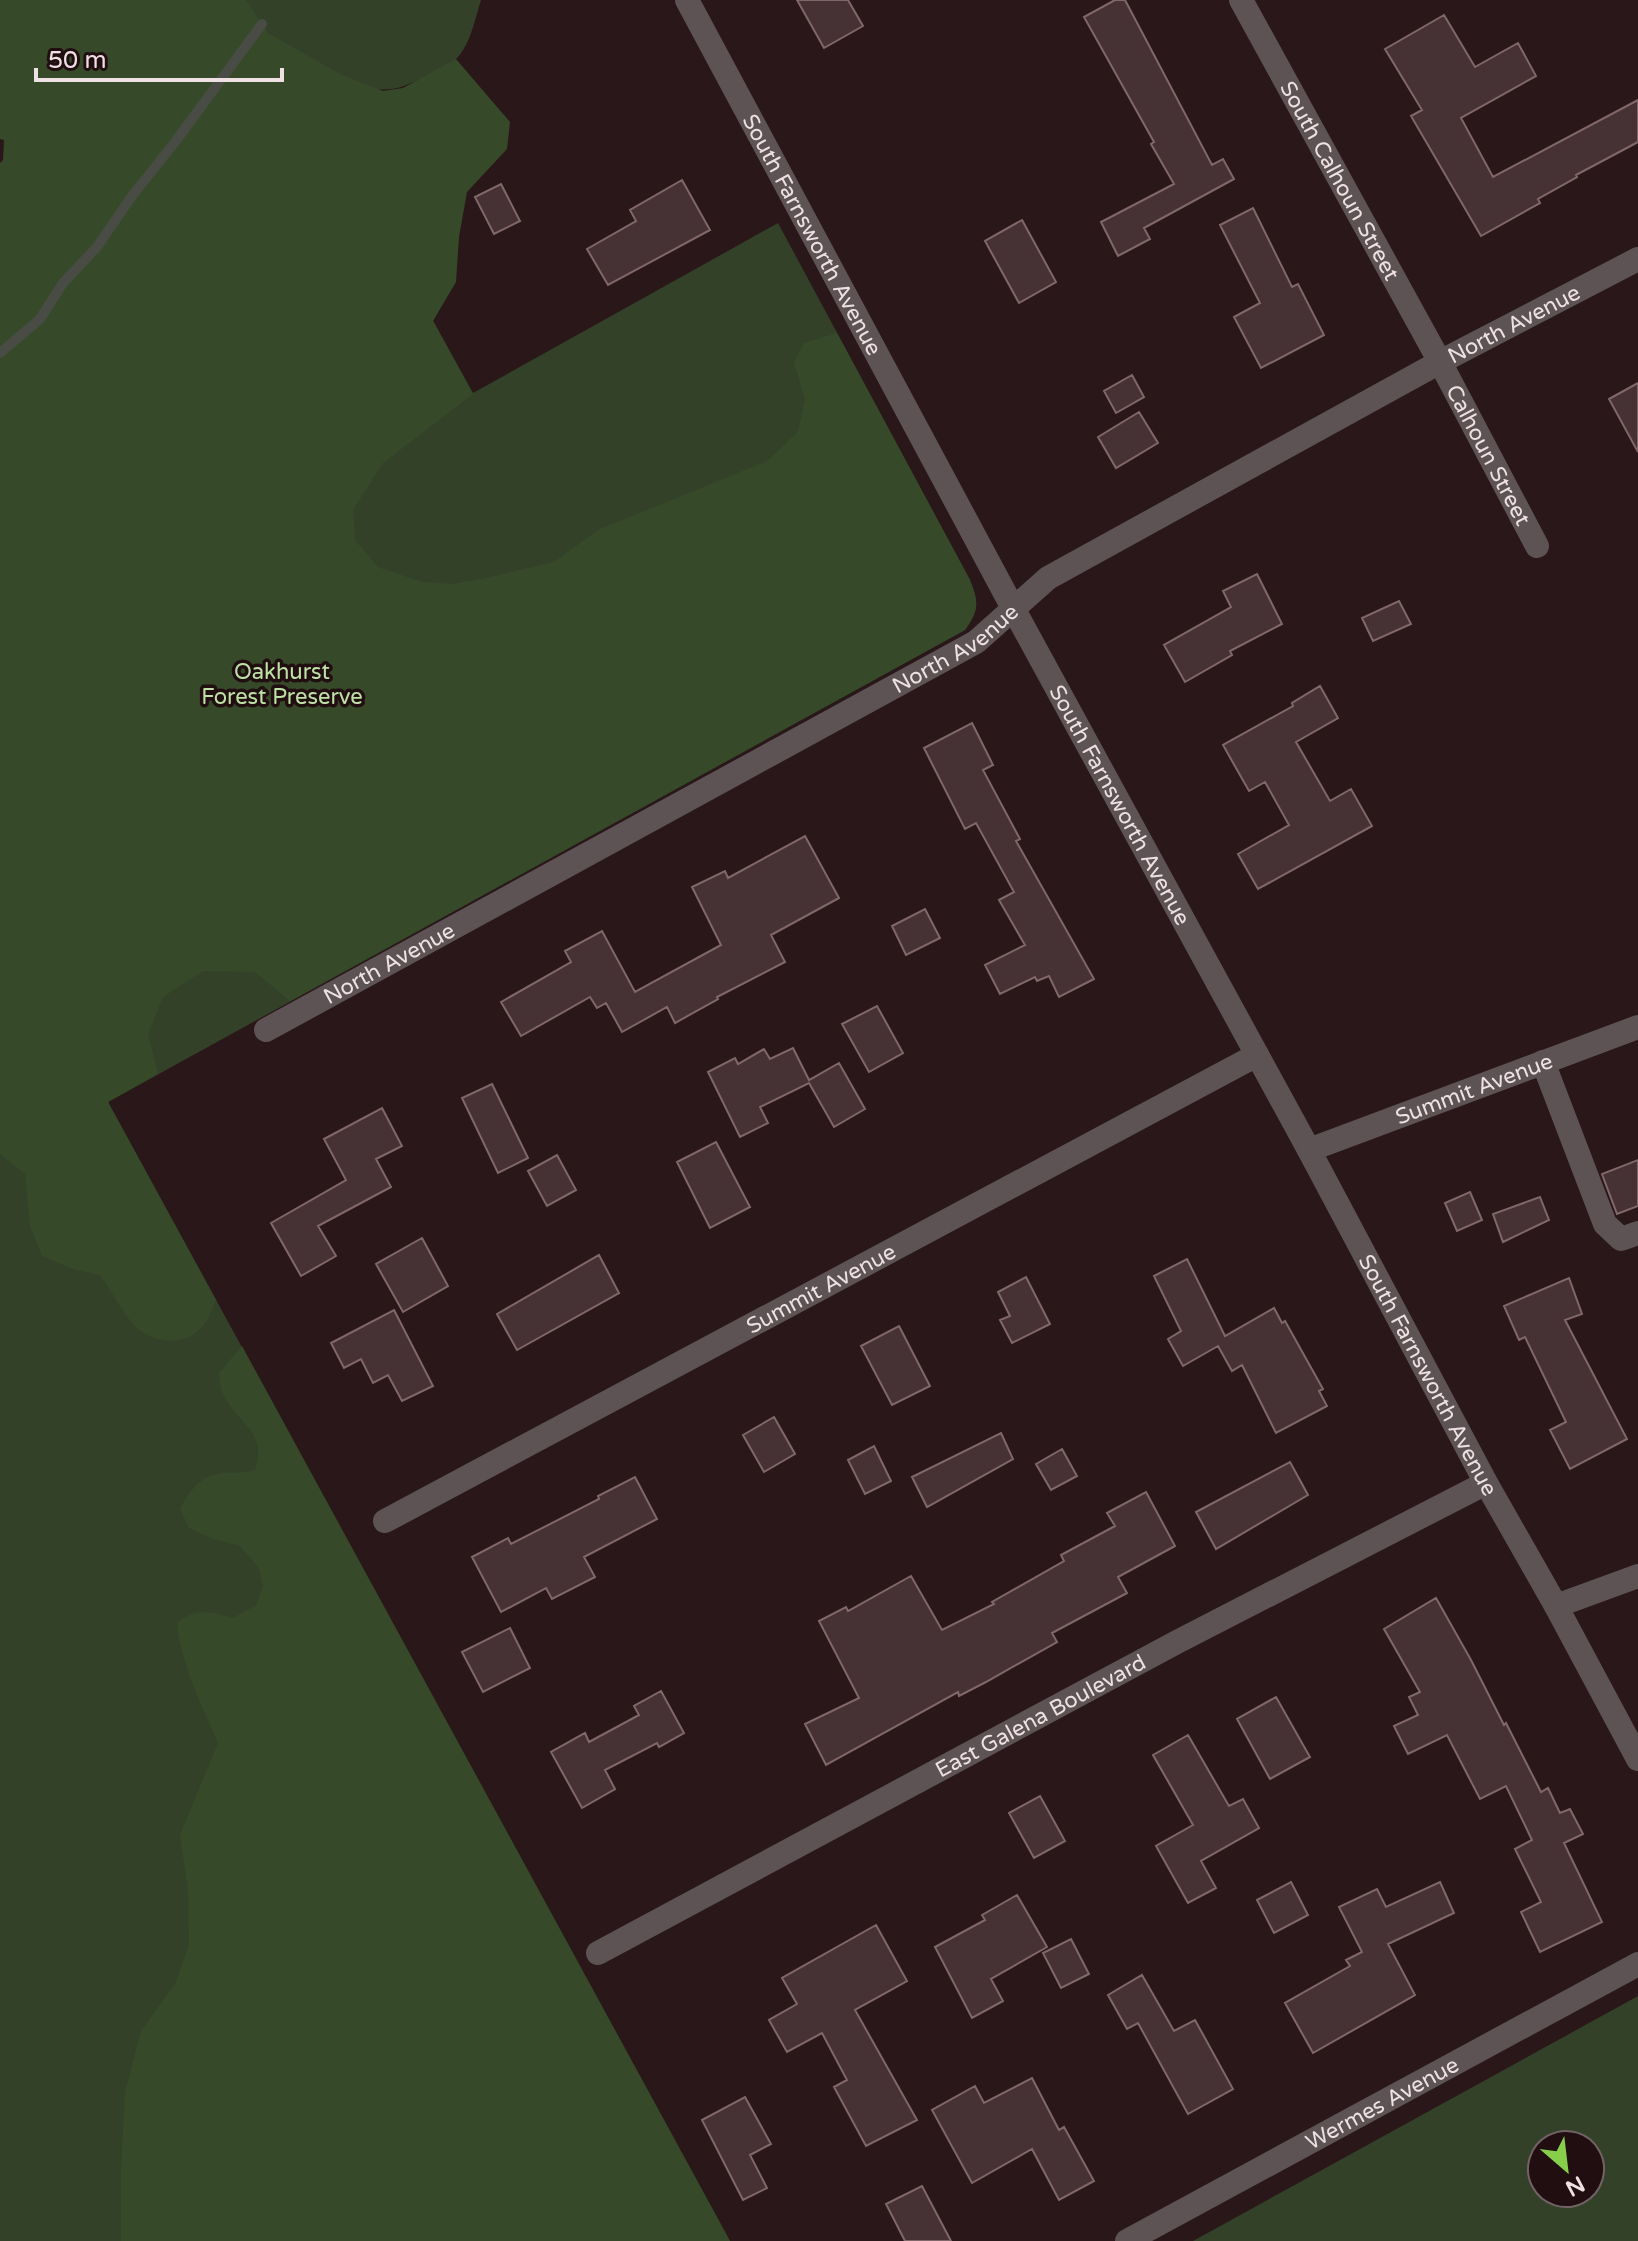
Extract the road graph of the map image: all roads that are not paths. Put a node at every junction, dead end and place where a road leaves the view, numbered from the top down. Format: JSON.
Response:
{"nodes":[{"id":1,"x":687,"y":0,"type":"edge"},
{"id":2,"x":1241,"y":0,"type":"edge"},
{"id":3,"x":1638,"y":259,"type":"edge"},
{"id":4,"x":1440,"y":362,"type":"junction"},
{"id":5,"x":1537,"y":546,"type":"dead end"},
{"id":6,"x":1013,"y":608,"type":"junction"},
{"id":7,"x":1638,"y":1027,"type":"edge"},
{"id":8,"x":266,"y":1030,"type":"dead end"},
{"id":9,"x":1257,"y":1055,"type":"junction"},
{"id":10,"x":1543,"y":1062,"type":"junction"},
{"id":11,"x":1309,"y":1150,"type":"junction"},
{"id":12,"x":1638,"y":1233,"type":"edge"},
{"id":13,"x":1486,"y":1483,"type":"junction"},
{"id":14,"x":385,"y":1521,"type":"dead end"},
{"id":15,"x":1638,"y":1576,"type":"edge"},
{"id":16,"x":1556,"y":1606,"type":"junction"},
{"id":17,"x":1638,"y":1759,"type":"edge"},
{"id":18,"x":598,"y":1953,"type":"dead end"},
{"id":19,"x":1638,"y":1964,"type":"edge"},
{"id":20,"x":1127,"y":2241,"type":"edge"}],
"edges":[{"from":1,"to":6,"type":"street","name":"South Farnsworth Avenue"},
{"from":2,"to":4,"type":"street","name":"South Calhoun Street"},
{"from":3,"to":4,"type":"street","name":"North Avenue"},
{"from":4,"to":5,"type":"street","name":"Calhoun Street"},
{"from":4,"to":6,"type":"street","name":"North Avenue"},
{"from":6,"to":8,"type":"street","name":"North Avenue"},
{"from":6,"to":9,"type":"street","name":"South Farnsworth Avenue"},
{"from":7,"to":10,"type":"street","name":"Summit Avenue"},
{"from":9,"to":11,"type":"street","name":"South Farnsworth Avenue"},
{"from":9,"to":14,"type":"street","name":"Summit Avenue"},
{"from":10,"to":11,"type":"street","name":"Summit Avenue"},
{"from":10,"to":12,"type":"street"},
{"from":11,"to":13,"type":"street","name":"South Farnsworth Avenue"},
{"from":13,"to":16,"type":"street","name":"South Farnsworth Avenue"},
{"from":13,"to":18,"type":"street","name":"East Galena Boulevard"},
{"from":15,"to":16,"type":"street"},
{"from":16,"to":17,"type":"street","name":"South Farnsworth Avenue"},
{"from":19,"to":20,"type":"street","name":"Wermes Avenue"}]}
